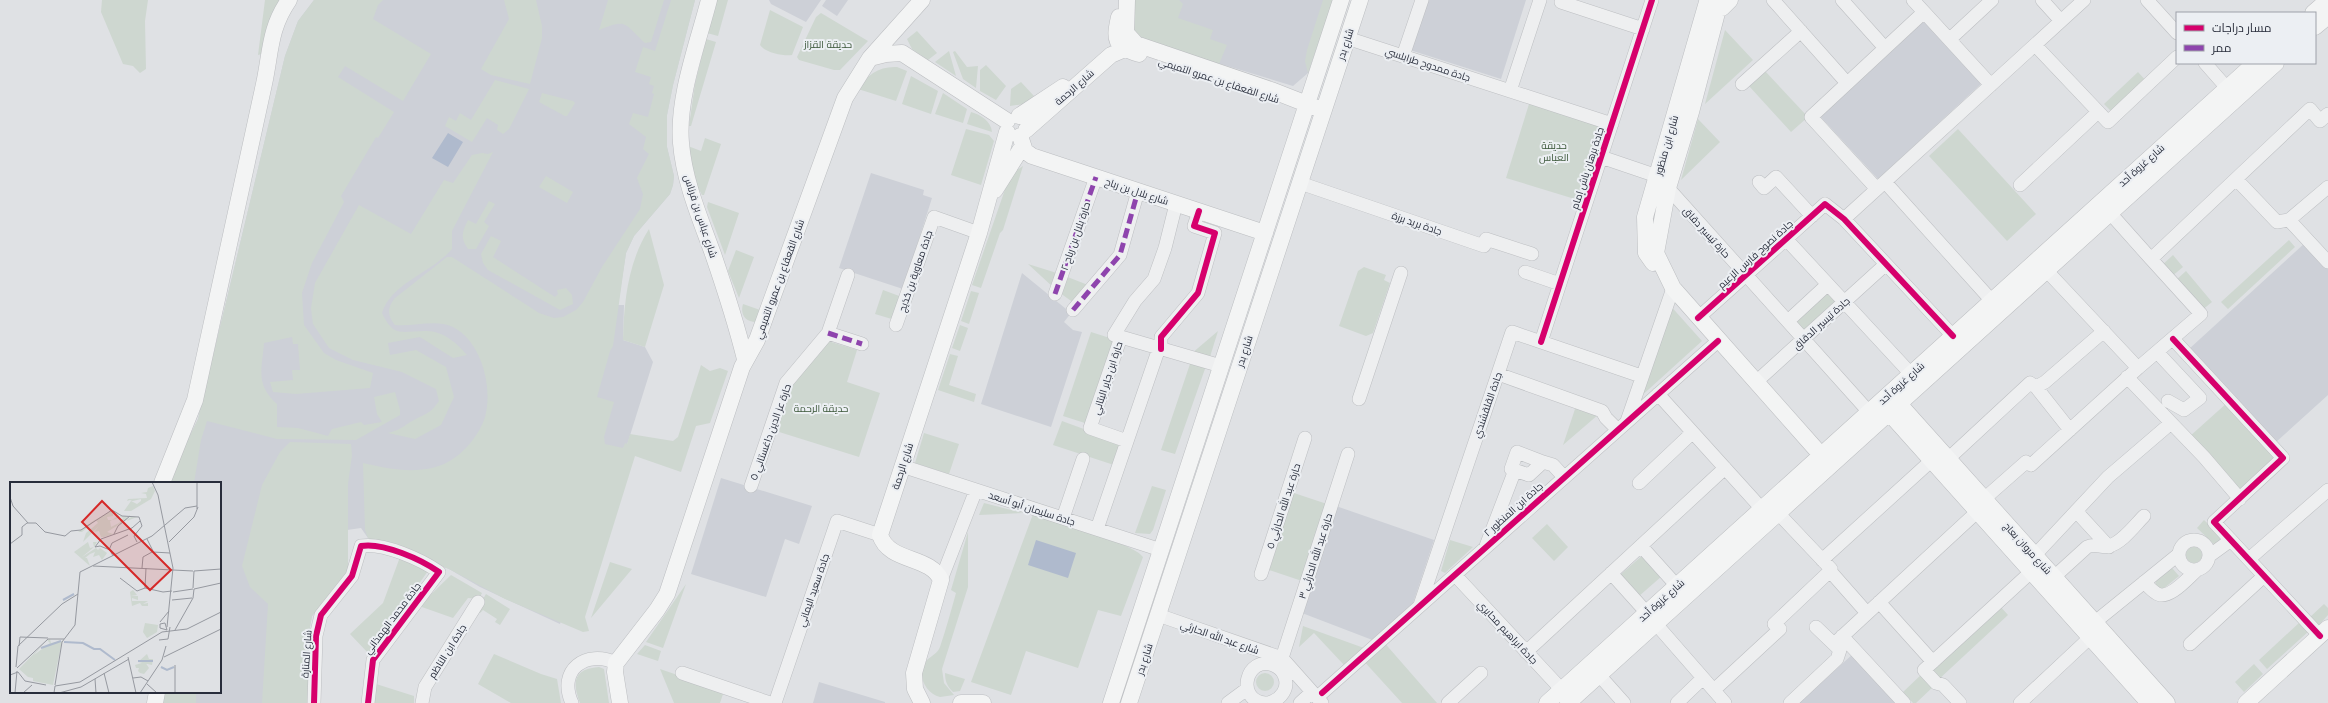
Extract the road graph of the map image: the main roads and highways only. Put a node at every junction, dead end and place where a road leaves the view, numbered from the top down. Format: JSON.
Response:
{"nodes":[{"id":1,"x":289,"y":0,"type":"edge"},
{"id":2,"x":301,"y":0,"type":"edge"},
{"id":3,"x":709,"y":0,"type":"edge"},
{"id":4,"x":922,"y":0,"type":"edge"},
{"id":5,"x":1120,"y":0,"type":"edge"},
{"id":6,"x":1127,"y":0,"type":"edge"},
{"id":7,"x":1341,"y":0,"type":"edge"},
{"id":8,"x":1360,"y":0,"type":"edge"},
{"id":9,"x":2328,"y":0,"type":"edge"},
{"id":10,"x":1715,"y":3,"type":"edge"},
{"id":11,"x":2314,"y":12,"type":"edge"},
{"id":12,"x":2328,"y":16,"type":"edge"},
{"id":13,"x":898,"y":26,"type":"junction"},
{"id":14,"x":2316,"y":26,"type":"edge"},
{"id":15,"x":1125,"y":39,"type":"junction"},
{"id":16,"x":902,"y":53,"type":"junction"},
{"id":17,"x":870,"y":58,"type":"junction"},
{"id":18,"x":2254,"y":64,"type":"edge"},
{"id":19,"x":2275,"y":64,"type":"edge"},
{"id":20,"x":267,"y":71,"type":"junction"},
{"id":21,"x":1301,"y":103,"type":"junction"},
{"id":22,"x":1324,"y":110,"type":"junction"},
{"id":23,"x":1017,"y":130,"type":"junction"},
{"id":24,"x":989,"y":200,"type":"junction"},
{"id":25,"x":1265,"y":233,"type":"junction"},
{"id":26,"x":1671,"y":285,"type":"junction"},
{"id":27,"x":735,"y":319,"type":"junction"},
{"id":28,"x":762,"y":328,"type":"junction"},
{"id":29,"x":745,"y":359,"type":"junction"},
{"id":30,"x":1885,"y":405,"type":"junction"},
{"id":31,"x":1821,"y":455,"type":"junction"},
{"id":32,"x":162,"y":482,"type":"edge"},
{"id":33,"x":1981,"y":505,"type":"junction"},
{"id":34,"x":1652,"y":618,"type":"junction"},
{"id":35,"x":2095,"y":629,"type":"junction"},
{"id":36,"x":2324,"y":632,"type":"edge"},
{"id":37,"x":157,"y":693,"type":"edge"},
{"id":38,"x":1565,"y":697,"type":"edge"},
{"id":39,"x":155,"y":703,"type":"edge"},
{"id":40,"x":620,"y":703,"type":"edge"},
{"id":41,"x":922,"y":703,"type":"edge"},
{"id":42,"x":961,"y":703,"type":"edge"},
{"id":43,"x":983,"y":703,"type":"edge"},
{"id":44,"x":1111,"y":703,"type":"edge"},
{"id":45,"x":1129,"y":703,"type":"edge"},
{"id":46,"x":1547,"y":703,"type":"edge"},
{"id":47,"x":2149,"y":703,"type":"edge"},
{"id":48,"x":2167,"y":703,"type":"edge"},
{"id":49,"x":2246,"y":703,"type":"edge"}],
"edges":[{"from":1,"to":20,"type":"main road"},
{"from":2,"to":20,"type":"main road"},
{"from":3,"to":27,"type":"main road","name":"شارع عباس بن فرناس"},
{"from":4,"to":13,"type":"main road","name":"شارع القعقاع بن عمرو التميمي"},
{"from":5,"to":15,"type":"main road"},
{"from":6,"to":15,"type":"main road"},
{"from":7,"to":21,"type":"main road","name":"شارع بدر"},
{"from":8,"to":22,"type":"main road","name":"شارع بدر"},
{"from":9,"to":11,"type":"main road"},
{"from":10,"to":26,"type":"main road","name":"شارع ابن منظور"},
{"from":10,"to":26,"type":"main road","name":"شارع ابن منظور"},
{"from":12,"to":14,"type":"main road"},
{"from":13,"to":16,"type":"main road"},
{"from":13,"to":17,"type":"main road","name":"شارع القعقاع بن عمرو التميمي"},
{"from":15,"to":21,"type":"main road","name":"شارع القعقاع بن عمرو التميمي"},
{"from":15,"to":23,"type":"main road","name":"شارع الرحمة"},
{"from":16,"to":17,"type":"main road"},
{"from":16,"to":23,"type":"main road","name":"شارع بلال بن رباح"},
{"from":17,"to":28,"type":"main road","name":"شارع القعقاع بن عمرو التميمي"},
{"from":18,"to":30,"type":"main road","name":"شارع غزوة أحد"},
{"from":19,"to":30,"type":"main road","name":"شارع غزوة أحد"},
{"from":20,"to":32,"type":"main road"},
{"from":21,"to":22,"type":"main road","name":"شارع القعقاع بن عمرو التميمي"},
{"from":21,"to":25,"type":"main road","name":"شارع بدر"},
{"from":22,"to":45,"type":"main road","name":"شارع بدر"},
{"from":23,"to":24,"type":"main road","name":"شارع الرحمة"},
{"from":23,"to":24,"type":"main road","name":"شارع الرحمة"},
{"from":23,"to":25,"type":"main road","name":"شارع بلال بن رباح"},
{"from":24,"to":41,"type":"main road","name":"شارع الرحمة"},
{"from":25,"to":44,"type":"main road","name":"شارع بدر"},
{"from":26,"to":31,"type":"main road","name":"شارع ابن منظور"},
{"from":27,"to":28,"type":"main road"},
{"from":27,"to":29,"type":"main road","name":"شارع عباس بن فرناس"},
{"from":28,"to":29,"type":"main road","name":"شارع القعقاع بن عمرو التميمي"},
{"from":29,"to":40,"type":"main road","name":"شارع القعقاع بن عمرو التميمي"},
{"from":30,"to":31,"type":"main road","name":"شارع غزوة أحد"},
{"from":30,"to":33,"type":"main road","name":"شارع مروان بعاج"},
{"from":30,"to":33,"type":"main road","name":"شارع مروان بعاج"},
{"from":30,"to":34,"type":"main road","name":"شارع غزوة أحد"},
{"from":31,"to":34,"type":"main road","name":"شارع غزوة أحد"},
{"from":33,"to":35,"type":"main road","name":"شارع مروان بعاج"},
{"from":33,"to":35,"type":"main road","name":"شارع مروان بعاج"},
{"from":34,"to":38,"type":"main road","name":"شارع غزوة أحد"},
{"from":34,"to":38,"type":"main road","name":"شارع غزوة أحد"},
{"from":35,"to":47,"type":"main road","name":"شارع مروان بعاج"},
{"from":35,"to":48,"type":"main road","name":"شارع مروان بعاج"},
{"from":36,"to":49,"type":"main road"},
{"from":37,"to":39,"type":"main road"},
{"from":38,"to":46,"type":"main road","name":"شارع غزوة أحد"},
{"from":42,"to":43,"type":"main road"}]}
